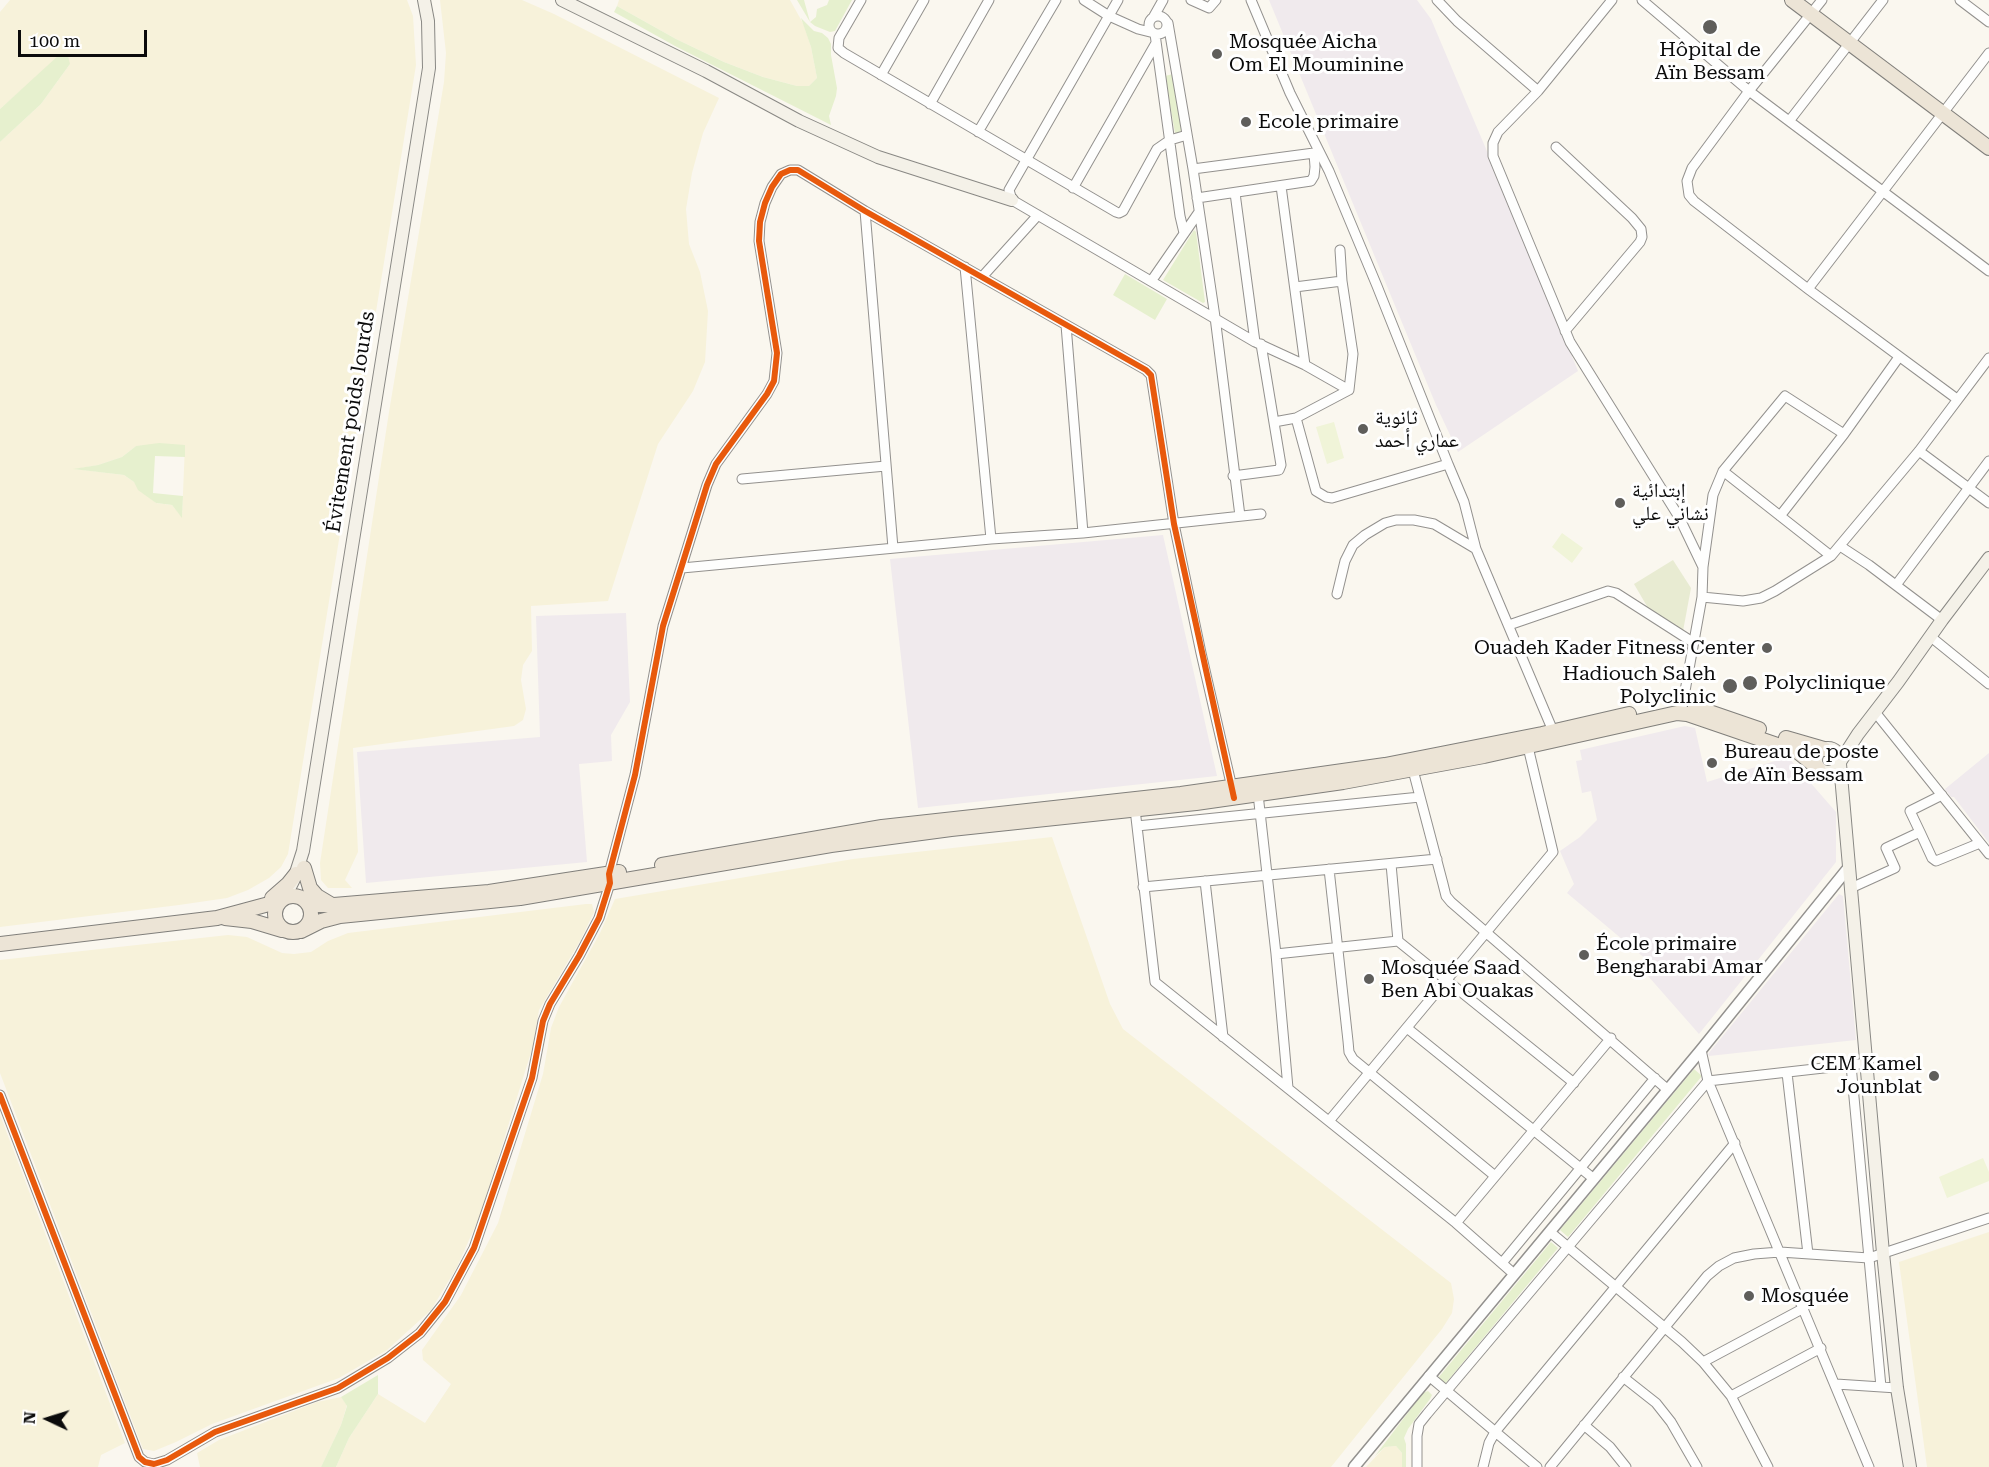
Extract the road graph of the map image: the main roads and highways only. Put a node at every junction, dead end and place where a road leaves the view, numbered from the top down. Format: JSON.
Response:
{"nodes":[{"id":1,"x":424,"y":0,"type":"edge"},
{"id":2,"x":562,"y":0,"type":"edge"},
{"id":3,"x":1792,"y":0,"type":"edge"},
{"id":4,"x":1989,"y":148,"type":"edge"},
{"id":5,"x":1012,"y":200,"type":"road end"},
{"id":6,"x":1989,"y":558,"type":"edge"},
{"id":7,"x":1682,"y":708,"type":"junction"},
{"id":8,"x":1858,"y":734,"type":"junction"},
{"id":9,"x":1828,"y":748,"type":"junction"},
{"id":10,"x":1840,"y":763,"type":"junction"},
{"id":11,"x":1822,"y":770,"type":"junction"},
{"id":12,"x":1233,"y":793,"type":"junction"},
{"id":13,"x":1842,"y":795,"type":"junction"},
{"id":14,"x":300,"y":871,"type":"junction"},
{"id":15,"x":610,"y":878,"type":"junction"},
{"id":16,"x":283,"y":899,"type":"junction"},
{"id":17,"x":308,"y":903,"type":"junction"},
{"id":18,"x":334,"y":906,"type":"junction"},
{"id":19,"x":253,"y":908,"type":"junction"},
{"id":20,"x":217,"y":918,"type":"junction"},
{"id":21,"x":285,"y":931,"type":"junction"},
{"id":22,"x":301,"y":931,"type":"junction"},
{"id":23,"x":0,"y":944,"type":"edge"},
{"id":24,"x":1910,"y":1467,"type":"edge"}],
"edges":[{"from":1,"to":14,"type":"main road","name":"Évitement poids lourds"},
{"from":2,"to":5,"type":"main road"},
{"from":3,"to":4,"type":"main road"},
{"from":6,"to":8,"type":"main road"},
{"from":7,"to":9,"type":"main road"},
{"from":7,"to":11,"type":"main road"},
{"from":7,"to":12,"type":"main road"},
{"from":7,"to":12,"type":"main road"},
{"from":8,"to":9,"type":"main road"},
{"from":8,"to":10,"type":"main road"},
{"from":9,"to":10,"type":"main road"},
{"from":9,"to":11,"type":"main road"},
{"from":10,"to":11,"type":"main road"},
{"from":10,"to":13,"type":"main road"},
{"from":11,"to":13,"type":"main road"},
{"from":12,"to":15,"type":"main road"},
{"from":12,"to":15,"type":"main road"},
{"from":13,"to":24,"type":"main road"},
{"from":14,"to":16,"type":"main road"},
{"from":14,"to":17,"type":"main road","name":"Évitement poids lourds"},
{"from":14,"to":18,"type":"main road"},
{"from":14,"to":19,"type":"main road"},
{"from":15,"to":18,"type":"main road"},
{"from":15,"to":22,"type":"main road"},
{"from":16,"to":17,"type":"main road"},
{"from":16,"to":19,"type":"main road"},
{"from":16,"to":21,"type":"main road"},
{"from":17,"to":18,"type":"main road"},
{"from":17,"to":22,"type":"main road"},
{"from":19,"to":20,"type":"main road"},
{"from":20,"to":21,"type":"main road"},
{"from":20,"to":23,"type":"main road"},
{"from":21,"to":22,"type":"main road"}]}
